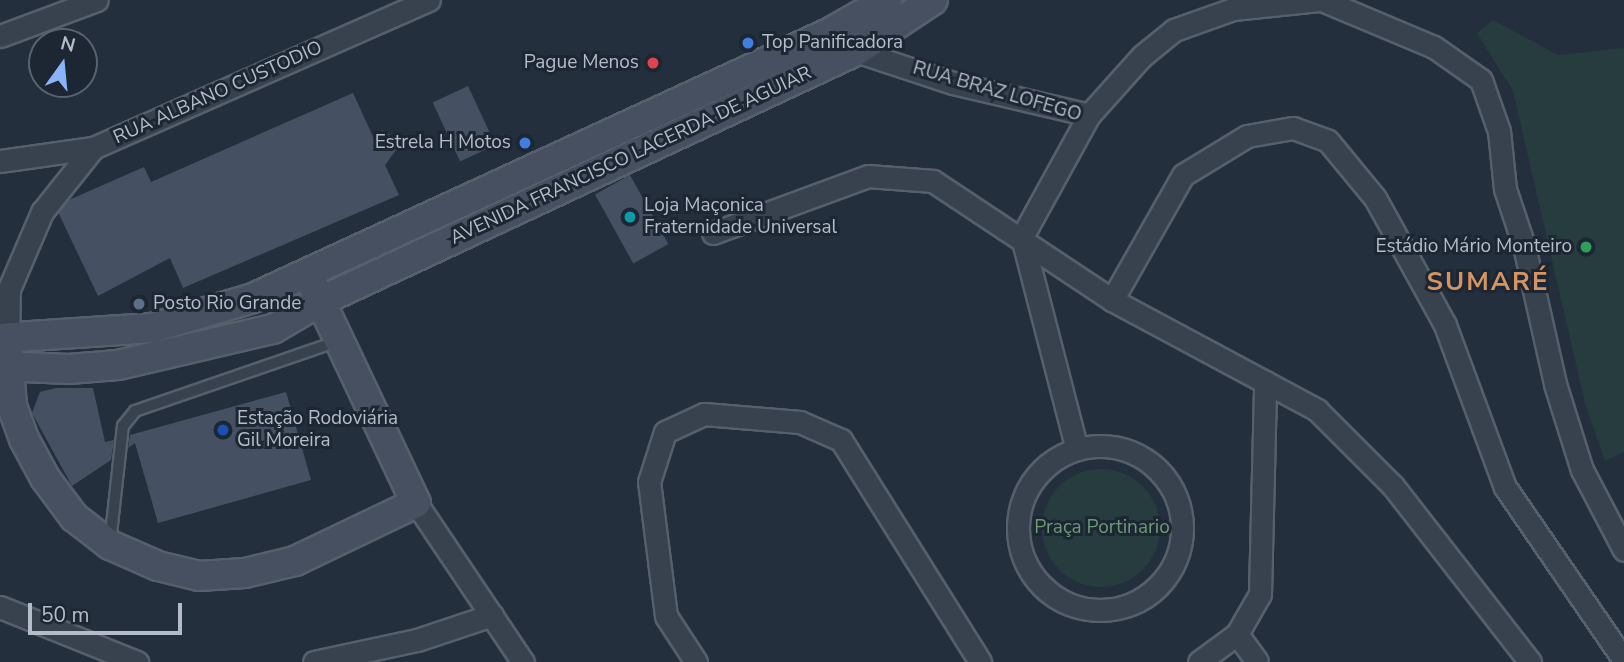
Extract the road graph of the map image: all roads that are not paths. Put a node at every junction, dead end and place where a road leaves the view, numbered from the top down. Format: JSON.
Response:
{"nodes":[{"id":1,"x":97,"y":0,"type":"edge"},
{"id":2,"x":429,"y":0,"type":"edge"},
{"id":3,"x":887,"y":0,"type":"edge"},
{"id":4,"x":933,"y":0,"type":"edge"},
{"id":5,"x":1320,"y":0,"type":"edge"},
{"id":6,"x":0,"y":36,"type":"edge"},
{"id":7,"x":856,"y":51,"type":"junction"},
{"id":8,"x":1090,"y":115,"type":"junction"},
{"id":9,"x":93,"y":148,"type":"junction"},
{"id":10,"x":0,"y":162,"type":"edge"},
{"id":11,"x":713,"y":233,"type":"dead end"},
{"id":12,"x":1022,"y":237,"type":"junction"},
{"id":13,"x":306,"y":273,"type":"junction"},
{"id":14,"x":1112,"y":300,"type":"junction"},
{"id":15,"x":321,"y":301,"type":"junction"},
{"id":16,"x":338,"y":341,"type":"junction"},
{"id":17,"x":4,"y":352,"type":"edge"},
{"id":18,"x":1265,"y":382,"type":"junction"},
{"id":19,"x":1077,"y":449,"type":"junction"},
{"id":20,"x":416,"y":503,"type":"junction"},
{"id":21,"x":110,"y":545,"type":"junction"},
{"id":22,"x":1624,"y":550,"type":"edge"},
{"id":23,"x":0,"y":607,"type":"edge"},
{"id":24,"x":492,"y":615,"type":"junction"},
{"id":25,"x":1237,"y":634,"type":"junction"},
{"id":26,"x":1624,"y":660,"type":"edge"},
{"id":27,"x":137,"y":662,"type":"edge"},
{"id":28,"x":314,"y":662,"type":"edge"},
{"id":29,"x":523,"y":662,"type":"edge"},
{"id":30,"x":696,"y":662,"type":"edge"},
{"id":31,"x":980,"y":662,"type":"edge"},
{"id":32,"x":1199,"y":662,"type":"edge"},
{"id":33,"x":1257,"y":662,"type":"edge"},
{"id":34,"x":1530,"y":662,"type":"edge"}],
"edges":[{"from":1,"to":6,"type":"street"},
{"from":2,"to":9,"type":"street","name":"RUA ALBANO CUSTODIO"},
{"from":3,"to":13,"type":"main road","name":"AVENIDA FRANCISCO LACERDA DE AGUIAR"},
{"from":4,"to":7,"type":"main road","name":"AVENIDA FRANCISCO LACERDA DE AGUIAR"},
{"from":5,"to":8,"type":"street"},
{"from":5,"to":22,"type":"street"},
{"from":7,"to":8,"type":"street","name":"RUA BRAZ LOFEGO"},
{"from":7,"to":15,"type":"main road","name":"AVENIDA FRANCISCO LACERDA DE AGUIAR"},
{"from":8,"to":12,"type":"street","name":"RUA BRAZ LOFEGO"},
{"from":9,"to":10,"type":"street","name":"RUA ALBANO CUSTODIO"},
{"from":9,"to":17,"type":"street"},
{"from":11,"to":12,"type":"street"},
{"from":12,"to":14,"type":"street"},
{"from":12,"to":19,"type":"street"},
{"from":13,"to":15,"type":"main road"},
{"from":13,"to":17,"type":"main road","name":"AVENIDA FRANCISCO LACERDA DE AGUIAR"},
{"from":14,"to":18,"type":"street"},
{"from":14,"to":26,"type":"street"},
{"from":15,"to":16,"type":"main road"},
{"from":15,"to":17,"type":"main road","name":"AVENIDA FRANCISCO LACERDA DE AGUIAR"},
{"from":16,"to":20,"type":"main road"},
{"from":16,"to":21,"type":"lane"},
{"from":17,"to":21,"type":"main road"},
{"from":18,"to":25,"type":"street"},
{"from":18,"to":34,"type":"street"},
{"from":19,"to":19,"type":"street"},
{"from":20,"to":21,"type":"main road"},
{"from":20,"to":24,"type":"street"},
{"from":23,"to":27,"type":"street"},
{"from":24,"to":28,"type":"street"},
{"from":24,"to":29,"type":"street"},
{"from":25,"to":32,"type":"street"},
{"from":25,"to":33,"type":"street"},
{"from":30,"to":31,"type":"street"}]}
